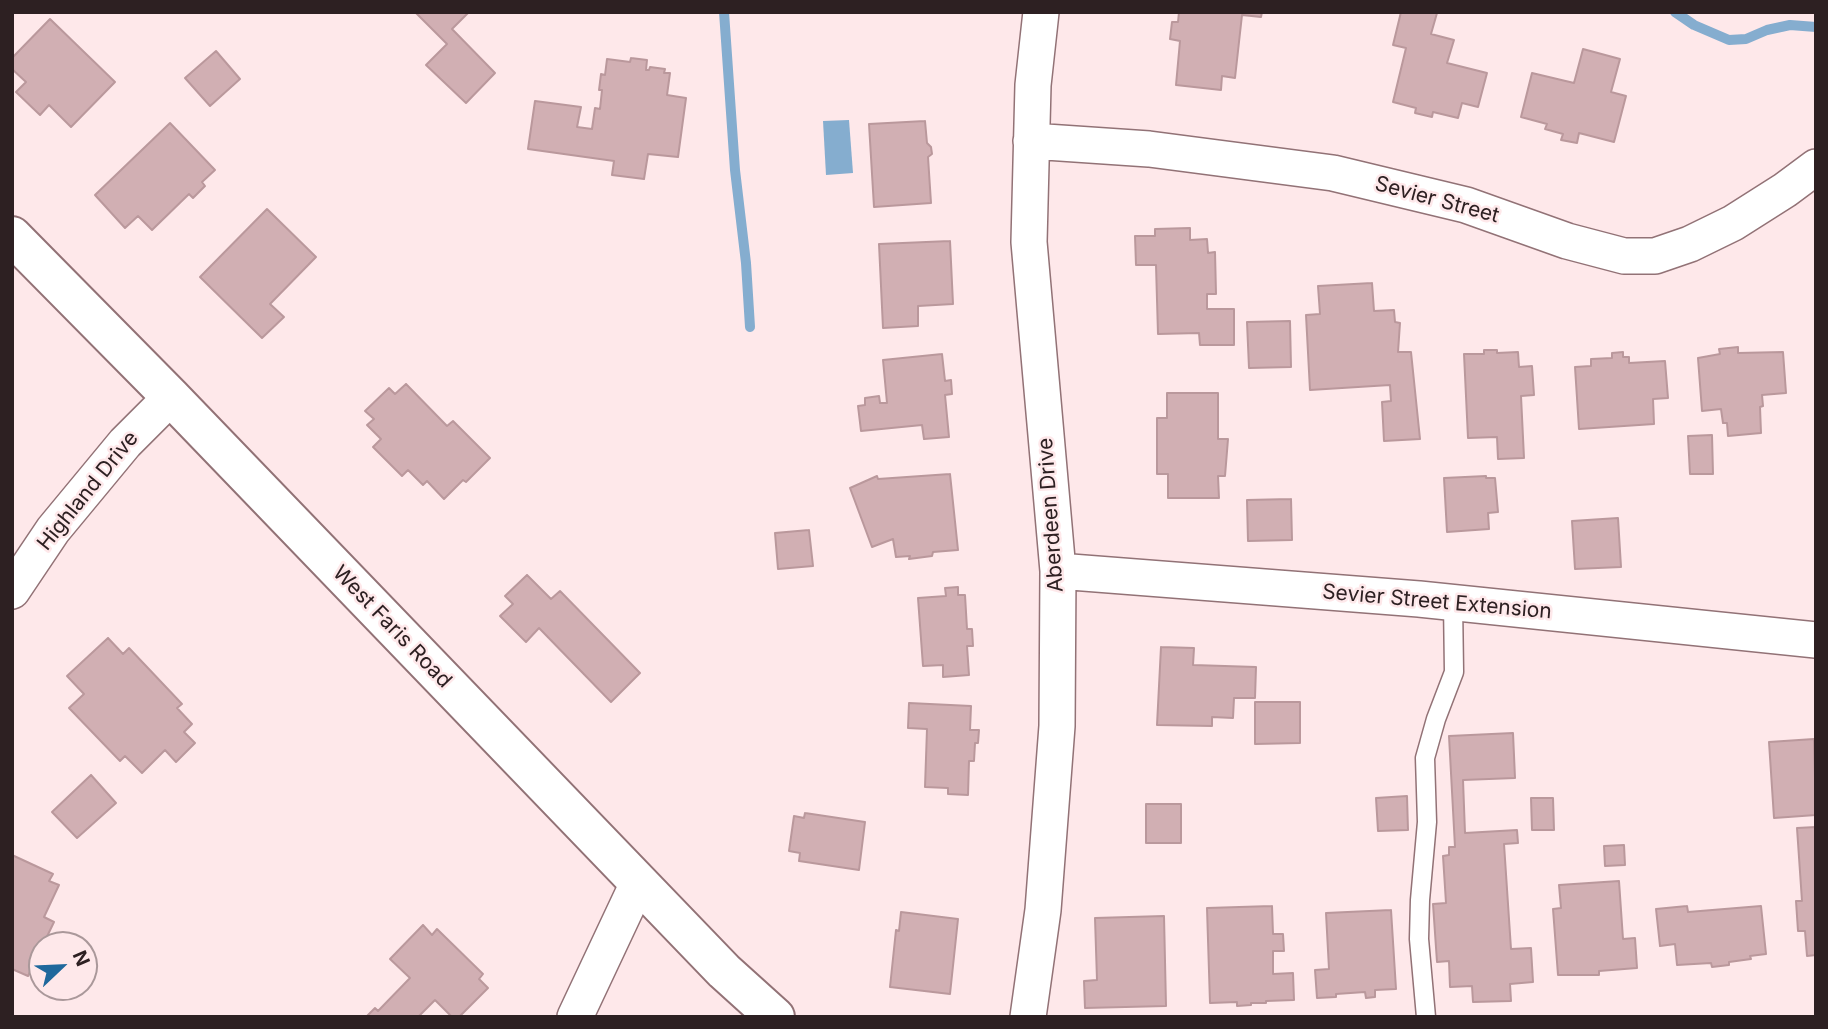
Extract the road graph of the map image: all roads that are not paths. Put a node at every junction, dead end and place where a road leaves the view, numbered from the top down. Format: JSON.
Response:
{"nodes":[{"id":1,"x":1041,"y":12,"type":"edge"},
{"id":2,"x":1031,"y":141,"type":"junction"},
{"id":3,"x":1816,"y":167,"type":"edge"},
{"id":4,"x":12,"y":236,"type":"edge"},
{"id":5,"x":171,"y":397,"type":"junction"},
{"id":6,"x":1058,"y":571,"type":"junction"},
{"id":7,"x":12,"y":591,"type":"edge"},
{"id":8,"x":1453,"y":602,"type":"junction"},
{"id":9,"x":1816,"y":640,"type":"edge"},
{"id":10,"x":638,"y":883,"type":"junction"},
{"id":11,"x":575,"y":1017,"type":"edge"},
{"id":12,"x":775,"y":1017,"type":"edge"},
{"id":13,"x":1028,"y":1017,"type":"edge"},
{"id":14,"x":1426,"y":1017,"type":"edge"}],
"edges":[{"from":1,"to":2,"type":"street","name":"Aberdeen Drive"},
{"from":2,"to":3,"type":"street","name":"Sevier Street"},
{"from":2,"to":6,"type":"street","name":"Aberdeen Drive"},
{"from":4,"to":5,"type":"main road","name":"West Faris Road"},
{"from":5,"to":7,"type":"street","name":"Highland Drive"},
{"from":5,"to":10,"type":"main road","name":"West Faris Road"},
{"from":6,"to":8,"type":"street","name":"Sevier Street Extension"},
{"from":6,"to":13,"type":"street","name":"Aberdeen Drive"},
{"from":8,"to":9,"type":"street","name":"Sevier Street Extension"},
{"from":8,"to":14,"type":"lane"},
{"from":10,"to":11,"type":"street"},
{"from":10,"to":12,"type":"main road","name":"West Faris Road"}]}
